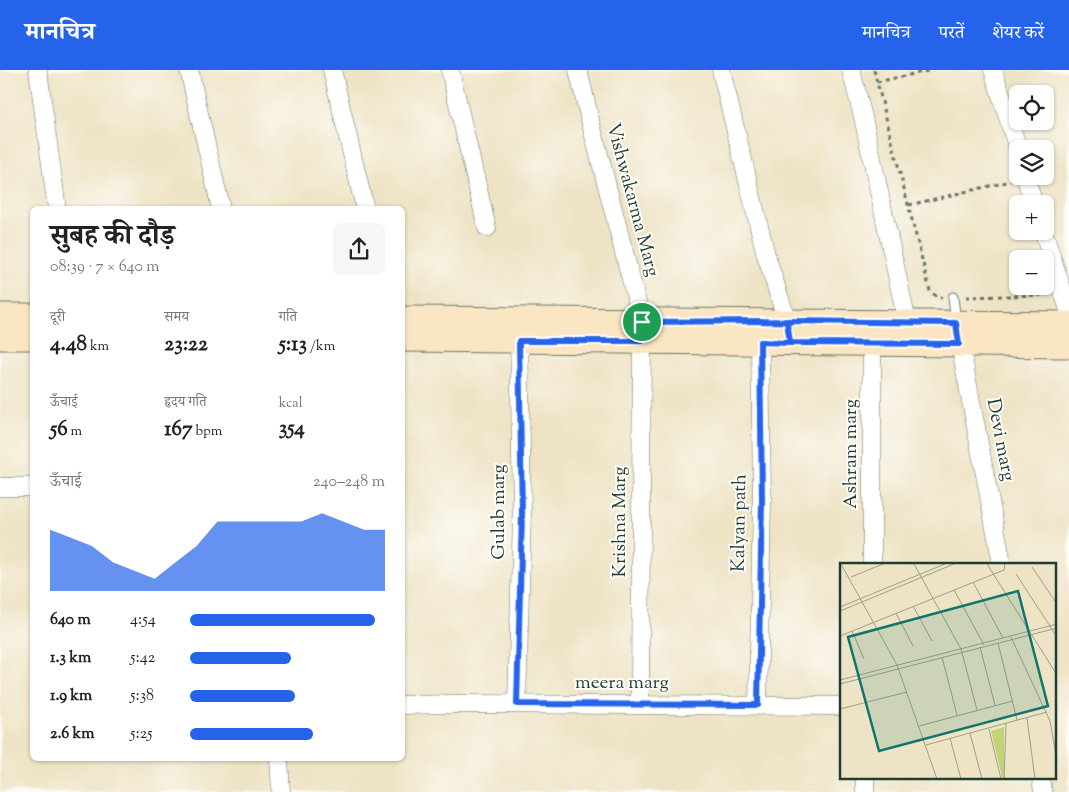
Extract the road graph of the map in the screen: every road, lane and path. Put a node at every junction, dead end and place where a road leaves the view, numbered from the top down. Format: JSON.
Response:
{"nodes":[{"id":1,"x":38,"y":70,"type":"edge"},
{"id":2,"x":189,"y":70,"type":"edge"},
{"id":3,"x":332,"y":70,"type":"edge"},
{"id":4,"x":450,"y":70,"type":"edge"},
{"id":5,"x":578,"y":70,"type":"edge"},
{"id":6,"x":722,"y":70,"type":"edge"},
{"id":7,"x":851,"y":70,"type":"edge"},
{"id":8,"x":874,"y":70,"type":"edge"},
{"id":9,"x":932,"y":70,"type":"edge"},
{"id":10,"x":993,"y":70,"type":"edge"},
{"id":11,"x":877,"y":82,"type":"junction"},
{"id":12,"x":1015,"y":140,"type":"edge"},
{"id":13,"x":1009,"y":181,"type":"edge"},
{"id":14,"x":909,"y":205,"type":"junction"},
{"id":15,"x":56,"y":206,"type":"edge"},
{"id":16,"x":219,"y":206,"type":"edge"},
{"id":17,"x":364,"y":206,"type":"edge"},
{"id":18,"x":487,"y":228,"type":"dead end"},
{"id":19,"x":1046,"y":240,"type":"edge"},
{"id":20,"x":1020,"y":295,"type":"edge"},
{"id":21,"x":953,"y":297,"type":"junction"},
{"id":22,"x":1069,"y":310,"type":"edge"},
{"id":23,"x":0,"y":316,"type":"edge"},
{"id":24,"x":30,"y":316,"type":"edge"},
{"id":25,"x":405,"y":319,"type":"edge"},
{"id":26,"x":907,"y":322,"type":"junction"},
{"id":27,"x":1069,"y":324,"type":"edge"},
{"id":28,"x":519,"y":331,"type":"junction"},
{"id":29,"x":642,"y":332,"type":"junction"},
{"id":30,"x":788,"y":332,"type":"junction"},
{"id":31,"x":958,"y":333,"type":"junction"},
{"id":32,"x":0,"y":337,"type":"edge"},
{"id":33,"x":30,"y":337,"type":"edge"},
{"id":34,"x":405,"y":339,"type":"edge"},
{"id":35,"x":760,"y":342,"type":"junction"},
{"id":36,"x":872,"y":343,"type":"junction"},
{"id":37,"x":1069,"y":345,"type":"edge"},
{"id":38,"x":0,"y":487,"type":"edge"},
{"id":39,"x":30,"y":487,"type":"edge"},
{"id":40,"x":872,"y":563,"type":"edge"},
{"id":41,"x":1002,"y":563,"type":"edge"},
{"id":42,"x":517,"y":704,"type":"junction"},
{"id":43,"x":640,"y":704,"type":"junction"},
{"id":44,"x":405,"y":705,"type":"edge"},
{"id":45,"x":758,"y":705,"type":"junction"},
{"id":46,"x":840,"y":706,"type":"edge"},
{"id":47,"x":279,"y":761,"type":"edge"},
{"id":48,"x":282,"y":792,"type":"edge"}],
"edges":[{"from":1,"to":15,"type":"street"},
{"from":2,"to":16,"type":"street"},
{"from":3,"to":17,"type":"street"},
{"from":4,"to":18,"type":"street"},
{"from":5,"to":29,"type":"street","name":"Vishwakarma Marg"},
{"from":6,"to":30,"type":"street"},
{"from":7,"to":26,"type":"street"},
{"from":8,"to":11,"type":"path"},
{"from":9,"to":11,"type":"path"},
{"from":10,"to":12,"type":"street"},
{"from":11,"to":14,"type":"path"},
{"from":13,"to":14,"type":"path"},
{"from":14,"to":21,"type":"path"},
{"from":19,"to":22,"type":"street"},
{"from":20,"to":21,"type":"path"},
{"from":21,"to":31,"type":"lane"},
{"from":23,"to":24,"type":"street"},
{"from":25,"to":28,"type":"street"},
{"from":26,"to":30,"type":"street"},
{"from":26,"to":31,"type":"street"},
{"from":27,"to":31,"type":"street"},
{"from":28,"to":29,"type":"street"},
{"from":28,"to":34,"type":"street"},
{"from":28,"to":42,"type":"street","name":"Gulab marg"},
{"from":29,"to":30,"type":"street"},
{"from":29,"to":35,"type":"street"},
{"from":29,"to":43,"type":"street","name":"Krishna Marg"},
{"from":30,"to":35,"type":"street"},
{"from":30,"to":36,"type":"street"},
{"from":31,"to":36,"type":"street"},
{"from":31,"to":37,"type":"street"},
{"from":31,"to":41,"type":"street","name":"Devi marg"},
{"from":32,"to":33,"type":"street"},
{"from":35,"to":45,"type":"street","name":"Kalyan path"},
{"from":36,"to":40,"type":"street","name":"Ashram marg"},
{"from":38,"to":39,"type":"street"},
{"from":42,"to":43,"type":"street","name":"meera marg"},
{"from":42,"to":44,"type":"street","name":"meera marg"},
{"from":43,"to":45,"type":"street","name":"meera marg"},
{"from":45,"to":46,"type":"street","name":"meera marg"},
{"from":47,"to":48,"type":"street"}]}
